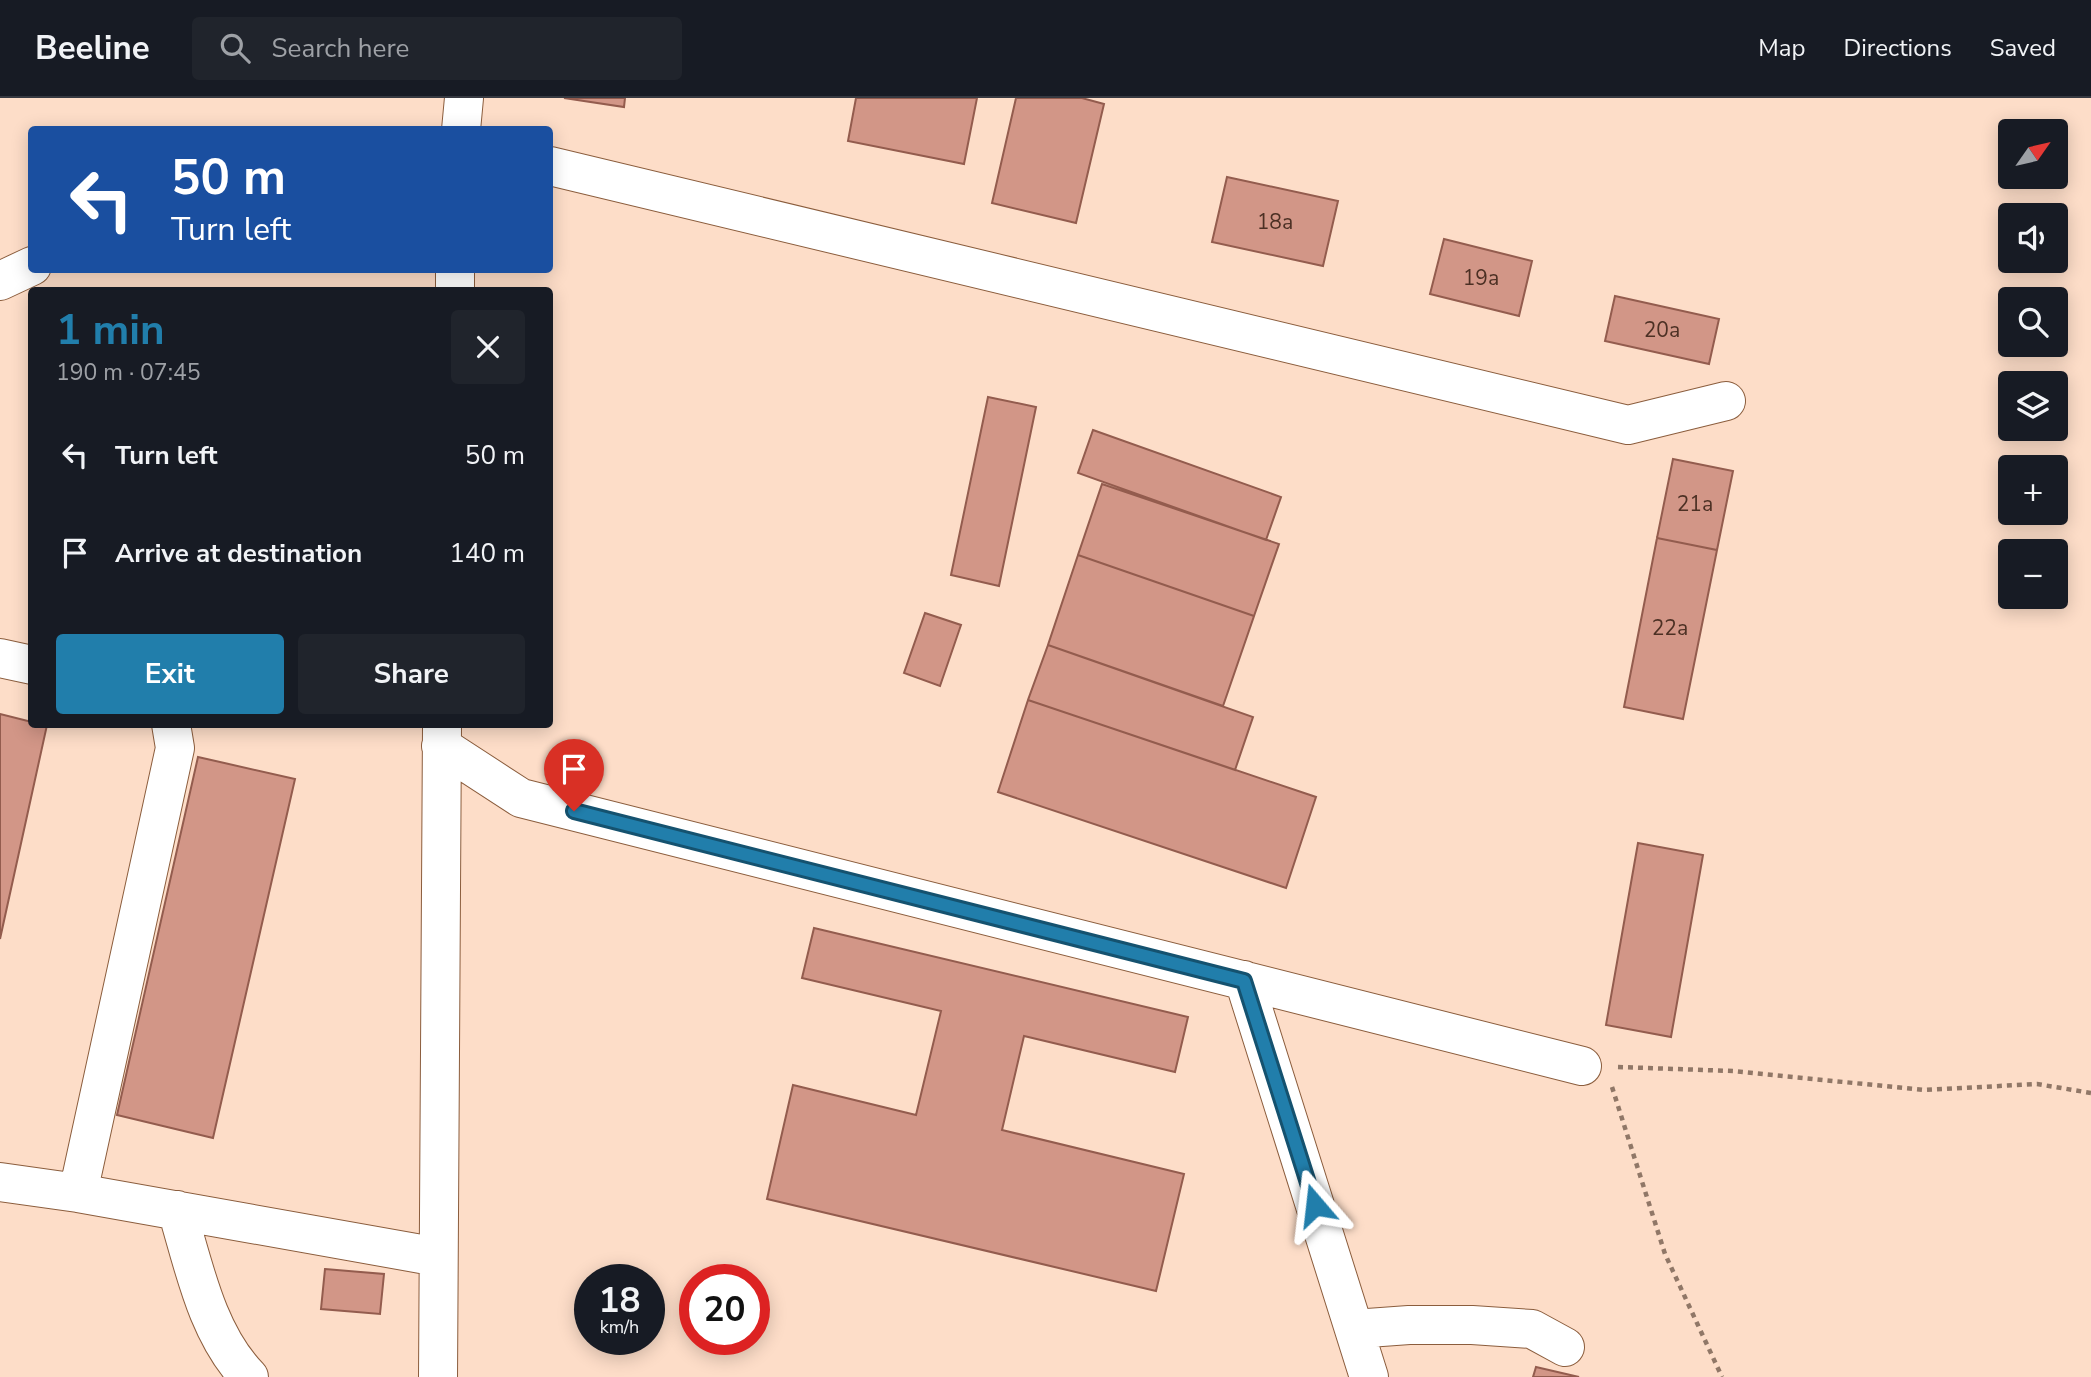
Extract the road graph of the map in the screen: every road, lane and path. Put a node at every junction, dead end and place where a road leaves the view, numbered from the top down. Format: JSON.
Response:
{"nodes":[{"id":1,"x":464,"y":98,"type":"edge"},
{"id":2,"x":461,"y":126,"type":"edge"},
{"id":3,"x":553,"y":167,"type":"edge"},
{"id":4,"x":28,"y":268,"type":"edge"},
{"id":5,"x":0,"y":281,"type":"edge"},
{"id":6,"x":1726,"y":401,"type":"dead end"},
{"id":7,"x":0,"y":658,"type":"edge"},
{"id":8,"x":28,"y":664,"type":"edge"},
{"id":9,"x":172,"y":728,"type":"edge"},
{"id":10,"x":441,"y":735,"type":"edge"},
{"id":11,"x":1244,"y":981,"type":"junction"},
{"id":12,"x":1594,"y":1066,"type":"junction"},
{"id":13,"x":2091,"y":1093,"type":"edge"},
{"id":14,"x":0,"y":1182,"type":"edge"},
{"id":15,"x":78,"y":1193,"type":"junction"},
{"id":16,"x":177,"y":1210,"type":"junction"},
{"id":17,"x":438,"y":1257,"type":"junction"},
{"id":18,"x":1354,"y":1329,"type":"junction"},
{"id":19,"x":1566,"y":1347,"type":"dead end"},
{"id":20,"x":249,"y":1377,"type":"edge"},
{"id":21,"x":438,"y":1377,"type":"edge"},
{"id":22,"x":1369,"y":1377,"type":"edge"},
{"id":23,"x":1722,"y":1377,"type":"edge"}],
"edges":[{"from":1,"to":2,"type":"street"},
{"from":3,"to":6,"type":"street"},
{"from":4,"to":5,"type":"street"},
{"from":7,"to":8,"type":"street"},
{"from":9,"to":15,"type":"street"},
{"from":10,"to":11,"type":"street"},
{"from":10,"to":17,"type":"street"},
{"from":11,"to":12,"type":"street"},
{"from":11,"to":18,"type":"street"},
{"from":12,"to":13,"type":"path"},
{"from":12,"to":23,"type":"path"},
{"from":14,"to":15,"type":"street"},
{"from":15,"to":16,"type":"street"},
{"from":16,"to":17,"type":"street"},
{"from":16,"to":20,"type":"street"},
{"from":17,"to":21,"type":"street"},
{"from":18,"to":19,"type":"street"},
{"from":18,"to":22,"type":"street"}]}
